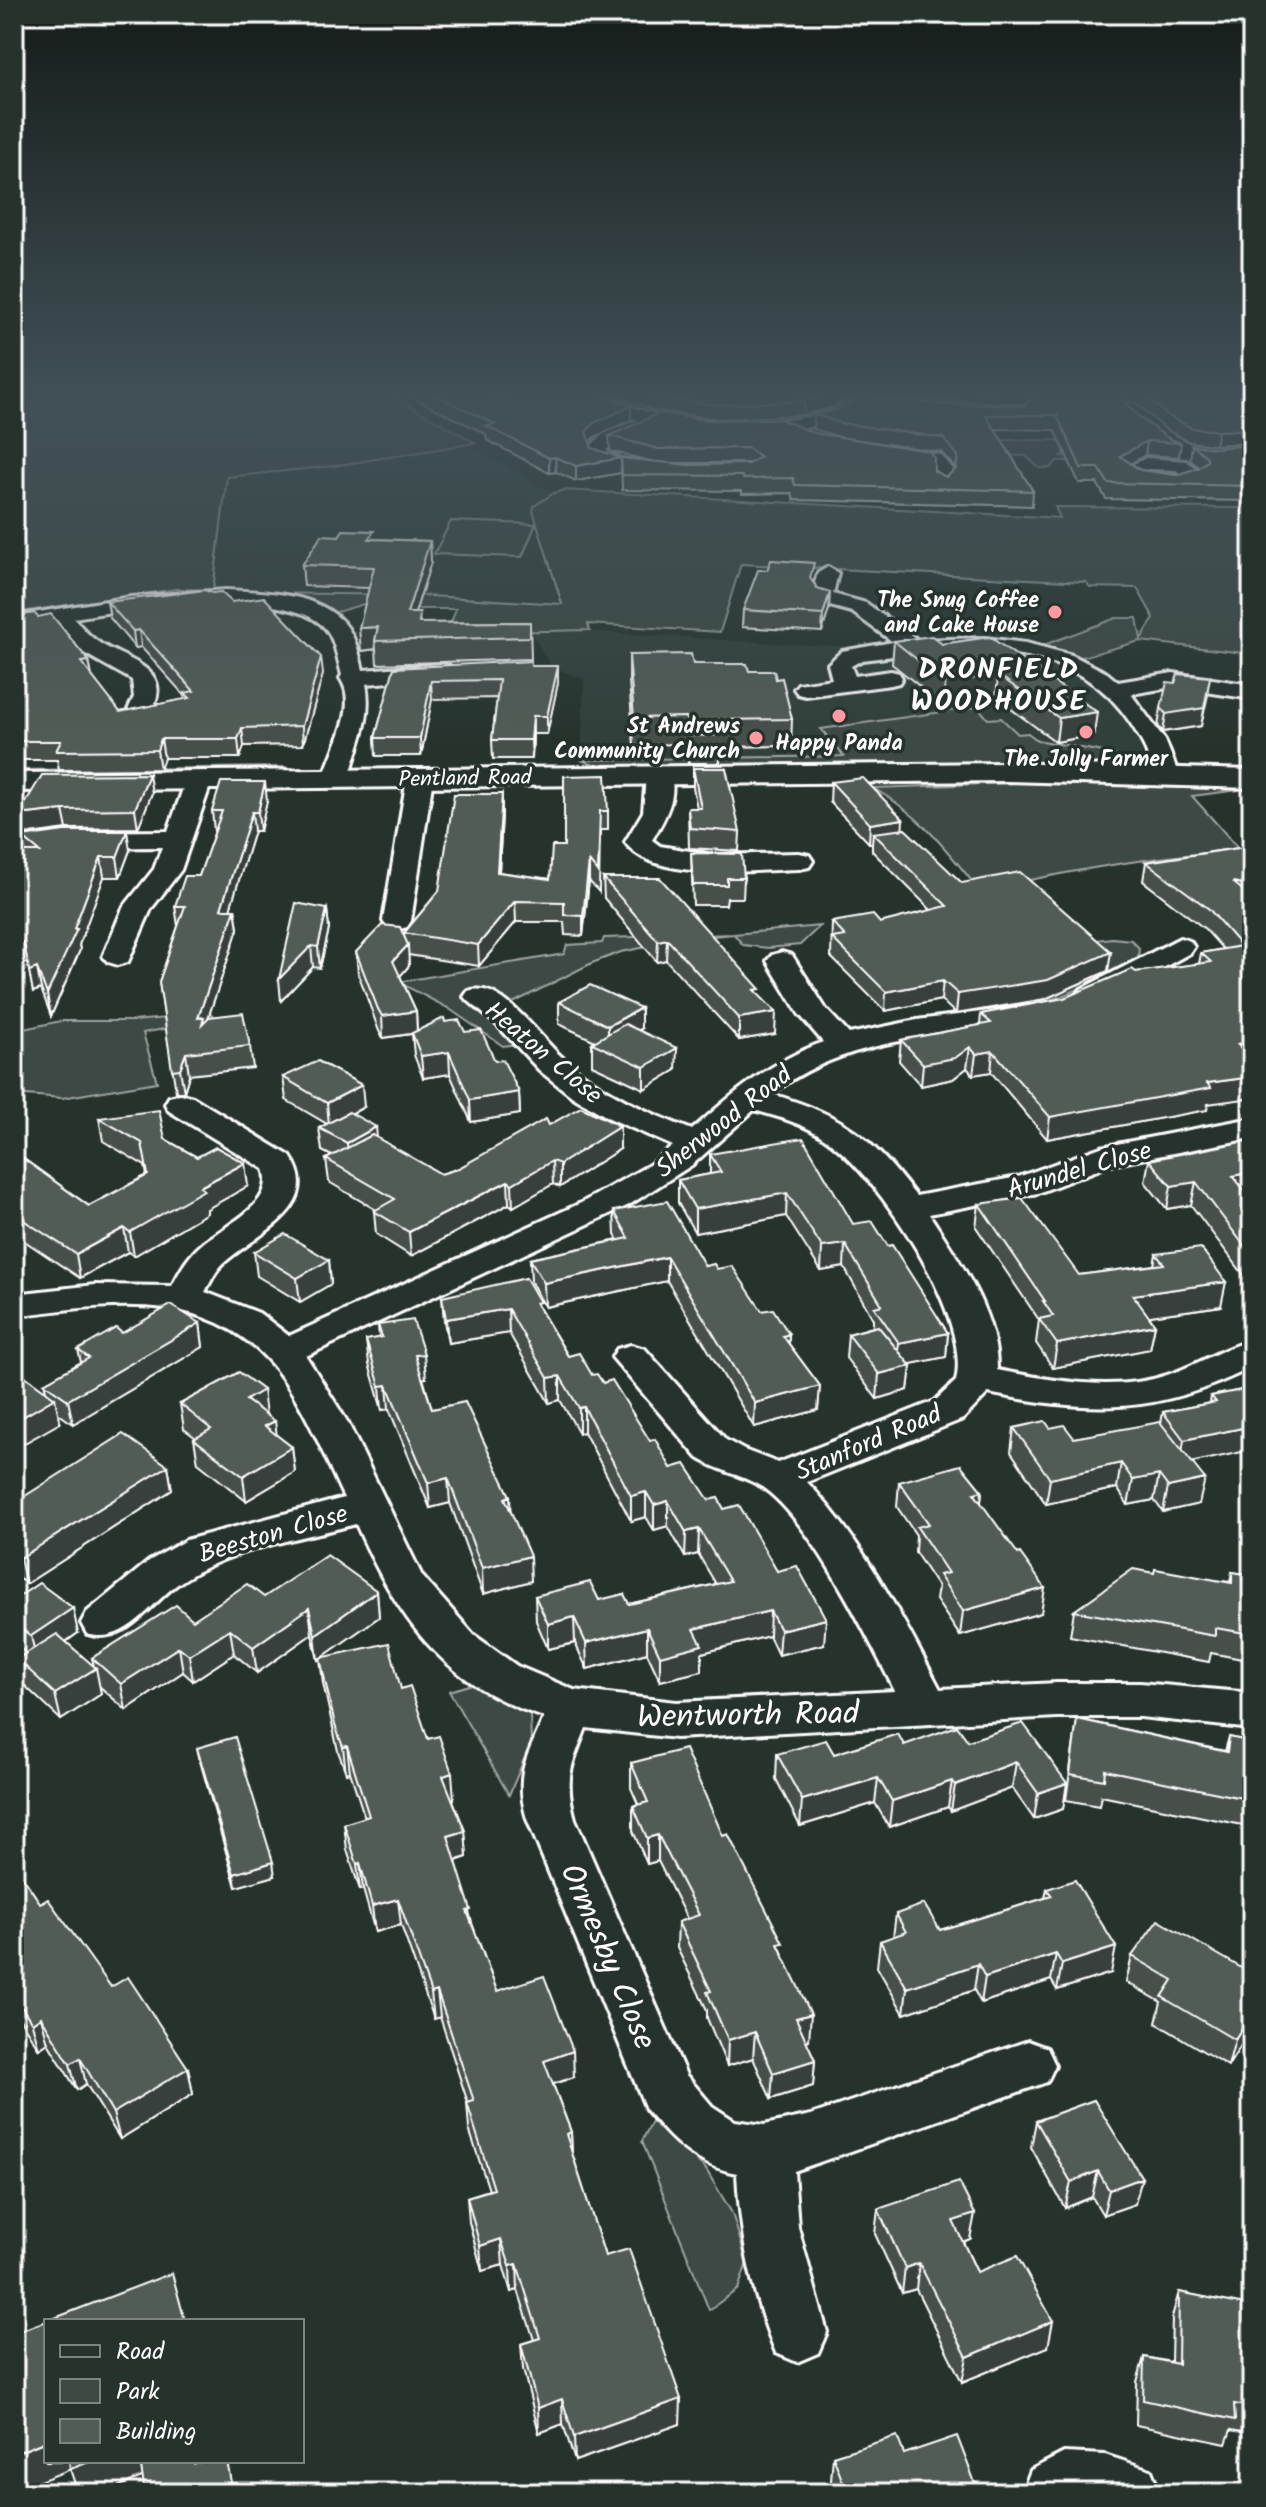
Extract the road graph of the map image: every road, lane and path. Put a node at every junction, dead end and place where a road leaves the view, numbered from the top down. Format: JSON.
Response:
{"nodes":[{"id":1,"x":828,"y":573,"type":"dead end"},
{"id":2,"x":887,"y":604,"type":"dead end"},
{"id":3,"x":859,"y":607,"type":"junction"},
{"id":4,"x":59,"y":614,"type":"junction"},
{"id":5,"x":14,"y":622,"type":"edge"},
{"id":6,"x":912,"y":646,"type":"junction"},
{"id":7,"x":464,"y":670,"type":"edge"},
{"id":8,"x":351,"y":678,"type":"junction"},
{"id":9,"x":891,"y":678,"type":"dead end"},
{"id":10,"x":849,"y":683,"type":"junction"},
{"id":11,"x":806,"y":689,"type":"dead end"},
{"id":12,"x":1113,"y":690,"type":"junction"},
{"id":13,"x":1252,"y":692,"type":"edge"},
{"id":14,"x":139,"y":712,"type":"edge"},
{"id":15,"x":1166,"y":775,"type":"junction"},
{"id":16,"x":659,"y":776,"type":"junction"},
{"id":17,"x":420,"y":778,"type":"junction"},
{"id":18,"x":336,"y":779,"type":"junction"},
{"id":19,"x":1252,"y":779,"type":"edge"},
{"id":20,"x":199,"y":780,"type":"junction"},
{"id":21,"x":14,"y":782,"type":"edge"},
{"id":22,"x":178,"y":839,"type":"junction"},
{"id":23,"x":14,"y":847,"type":"edge"},
{"id":24,"x":799,"y":861,"type":"dead end"},
{"id":25,"x":397,"y":921,"type":"dead end"},
{"id":26,"x":1180,"y":947,"type":"dead end"},
{"id":27,"x":118,"y":956,"type":"dead end"},
{"id":28,"x":782,"y":961,"type":"dead end"},
{"id":29,"x":479,"y":997,"type":"dead end"},
{"id":30,"x":842,"y":1045,"type":"junction"},
{"id":31,"x":750,"y":1098,"type":"junction"},
{"id":32,"x":181,"y":1104,"type":"dead end"},
{"id":33,"x":1252,"y":1128,"type":"edge"},
{"id":34,"x":698,"y":1144,"type":"junction"},
{"id":35,"x":906,"y":1208,"type":"junction"},
{"id":36,"x":183,"y":1298,"type":"junction"},
{"id":37,"x":14,"y":1305,"type":"edge"},
{"id":38,"x":283,"y":1352,"type":"junction"},
{"id":39,"x":1252,"y":1352,"type":"edge"},
{"id":40,"x":631,"y":1357,"type":"dead end"},
{"id":41,"x":977,"y":1379,"type":"junction"},
{"id":42,"x":779,"y":1478,"type":"junction"},
{"id":43,"x":369,"y":1506,"type":"junction"},
{"id":44,"x":103,"y":1623,"type":"dead end"},
{"id":45,"x":571,"y":1708,"type":"junction"},
{"id":46,"x":927,"y":1708,"type":"junction"},
{"id":47,"x":1252,"y":1711,"type":"edge"},
{"id":48,"x":1028,"y":2065,"type":"dead end"},
{"id":49,"x":764,"y":2151,"type":"junction"},
{"id":50,"x":797,"y":2332,"type":"dead end"},
{"id":51,"x":1059,"y":2489,"type":"edge"},
{"id":52,"x":1128,"y":2493,"type":"edge"}],
"edges":[{"from":1,"to":3,"type":"street"},
{"from":2,"to":3,"type":"street"},
{"from":3,"to":6,"type":"street"},
{"from":4,"to":5,"type":"street"},
{"from":4,"to":8,"type":"street"},
{"from":4,"to":14,"type":"street"},
{"from":6,"to":10,"type":"street"},
{"from":6,"to":12,"type":"street"},
{"from":7,"to":8,"type":"street"},
{"from":8,"to":18,"type":"street"},
{"from":9,"to":10,"type":"street"},
{"from":10,"to":11,"type":"street"},
{"from":12,"to":13,"type":"street"},
{"from":12,"to":15,"type":"street"},
{"from":15,"to":16,"type":"street","name":"Pentland Road"},
{"from":15,"to":19,"type":"street","name":"Pentland Road"},
{"from":16,"to":17,"type":"street","name":"Pentland Road"},
{"from":16,"to":24,"type":"street"},
{"from":17,"to":18,"type":"street","name":"Pentland Road"},
{"from":17,"to":25,"type":"street"},
{"from":18,"to":20,"type":"street","name":"Pentland Road"},
{"from":20,"to":21,"type":"street","name":"Pentland Road"},
{"from":20,"to":22,"type":"street"},
{"from":22,"to":23,"type":"street"},
{"from":22,"to":27,"type":"street"},
{"from":26,"to":30,"type":"street","name":"Sherwood Road"},
{"from":28,"to":30,"type":"street"},
{"from":29,"to":34,"type":"street","name":"Heaton Close"},
{"from":30,"to":31,"type":"street","name":"Sherwood Road"},
{"from":31,"to":34,"type":"street","name":"Sherwood Road"},
{"from":31,"to":35,"type":"street"},
{"from":32,"to":36,"type":"street"},
{"from":33,"to":35,"type":"street","name":"Arundel Close"},
{"from":34,"to":38,"type":"street","name":"Sherwood Road"},
{"from":35,"to":41,"type":"street"},
{"from":36,"to":37,"type":"street","name":"Wentworth Road"},
{"from":36,"to":38,"type":"street","name":"Wentworth Road"},
{"from":38,"to":43,"type":"street","name":"Wentworth Road"},
{"from":39,"to":41,"type":"street"},
{"from":40,"to":42,"type":"street"},
{"from":41,"to":42,"type":"street","name":"Stanford Road"},
{"from":42,"to":46,"type":"street","name":"Stanford Road"},
{"from":43,"to":44,"type":"street","name":"Beeston Close"},
{"from":43,"to":45,"type":"street","name":"Wentworth Road"},
{"from":45,"to":46,"type":"street","name":"Wentworth Road"},
{"from":45,"to":49,"type":"street","name":"Ormesby Close"},
{"from":46,"to":47,"type":"street","name":"Wentworth Road"},
{"from":48,"to":49,"type":"street","name":"Ormesby Close"},
{"from":49,"to":50,"type":"street"},
{"from":51,"to":52,"type":"street"}]}
